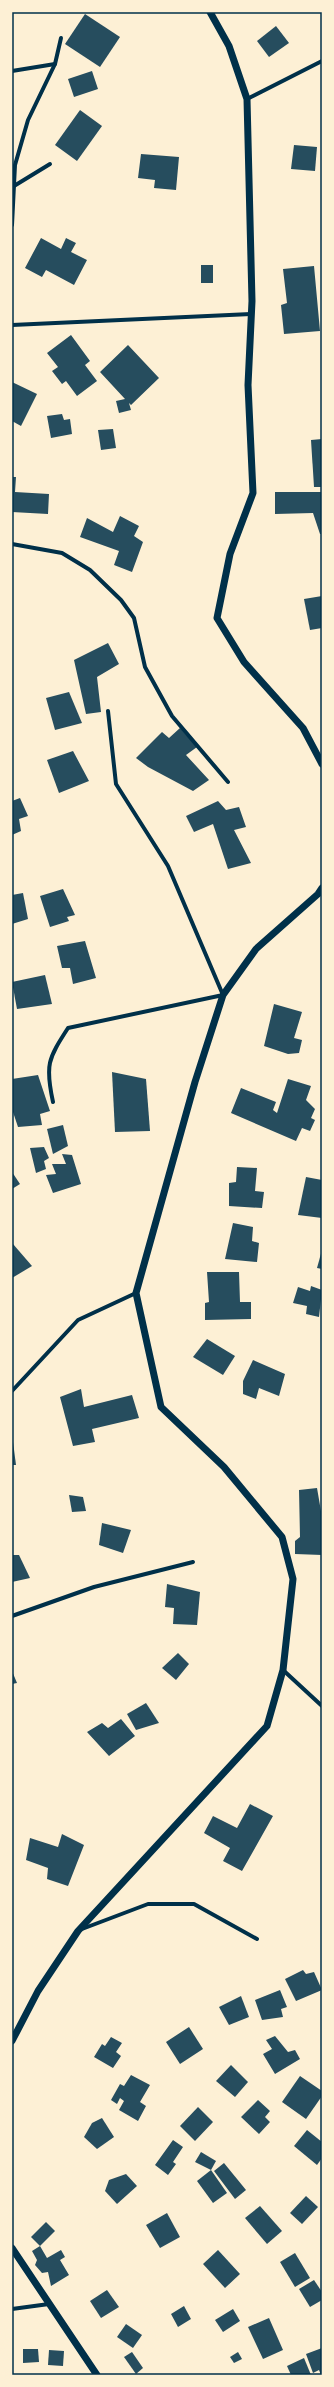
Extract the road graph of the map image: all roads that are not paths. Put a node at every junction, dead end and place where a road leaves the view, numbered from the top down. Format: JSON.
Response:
{"nodes":[{"id":1,"x":210,"y":12,"type":"edge"},
{"id":2,"x":61,"y":38,"type":"dead end"},
{"id":3,"x":322,"y":61,"type":"edge"},
{"id":4,"x":55,"y":64,"type":"junction"},
{"id":5,"x":12,"y":71,"type":"edge"},
{"id":6,"x":247,"y":99,"type":"junction"},
{"id":7,"x":50,"y":164,"type":"dead end"},
{"id":8,"x":14,"y":186,"type":"junction"},
{"id":9,"x":12,"y":225,"type":"edge"},
{"id":10,"x":252,"y":314,"type":"junction"},
{"id":11,"x":12,"y":325,"type":"edge"},
{"id":12,"x":12,"y":544,"type":"edge"},
{"id":13,"x":108,"y":711,"type":"dead end"},
{"id":14,"x":322,"y":764,"type":"edge"},
{"id":15,"x":228,"y":782,"type":"dead end"},
{"id":16,"x":321,"y":893,"type":"edge"},
{"id":17,"x":223,"y":995,"type":"junction"},
{"id":18,"x":53,"y":1102,"type":"dead end"},
{"id":19,"x":136,"y":1293,"type":"junction"},
{"id":20,"x":12,"y":1391,"type":"edge"},
{"id":21,"x":193,"y":1562,"type":"dead end"},
{"id":22,"x":12,"y":1616,"type":"edge"},
{"id":23,"x":283,"y":1670,"type":"junction"},
{"id":24,"x":322,"y":1706,"type":"edge"},
{"id":25,"x":78,"y":1931,"type":"junction"},
{"id":26,"x":257,"y":1939,"type":"dead end"},
{"id":27,"x":12,"y":2041,"type":"edge"},
{"id":28,"x":12,"y":2248,"type":"edge"},
{"id":29,"x":51,"y":2304,"type":"junction"},
{"id":30,"x":12,"y":2308,"type":"edge"},
{"id":31,"x":97,"y":2375,"type":"edge"}],
"edges":[{"from":1,"to":6,"type":"street"},
{"from":2,"to":4,"type":"street"},
{"from":3,"to":6,"type":"street"},
{"from":4,"to":5,"type":"street"},
{"from":4,"to":8,"type":"street"},
{"from":6,"to":10,"type":"street"},
{"from":7,"to":8,"type":"street"},
{"from":8,"to":9,"type":"street"},
{"from":10,"to":11,"type":"street"},
{"from":10,"to":14,"type":"street"},
{"from":12,"to":15,"type":"street"},
{"from":13,"to":17,"type":"street"},
{"from":16,"to":17,"type":"street"},
{"from":17,"to":18,"type":"street"},
{"from":17,"to":19,"type":"street"},
{"from":19,"to":20,"type":"street"},
{"from":19,"to":23,"type":"street"},
{"from":21,"to":22,"type":"street"},
{"from":23,"to":24,"type":"street"},
{"from":23,"to":25,"type":"street"},
{"from":25,"to":26,"type":"street"},
{"from":25,"to":27,"type":"street"},
{"from":28,"to":29,"type":"street"},
{"from":29,"to":30,"type":"street"},
{"from":29,"to":31,"type":"street"}]}
